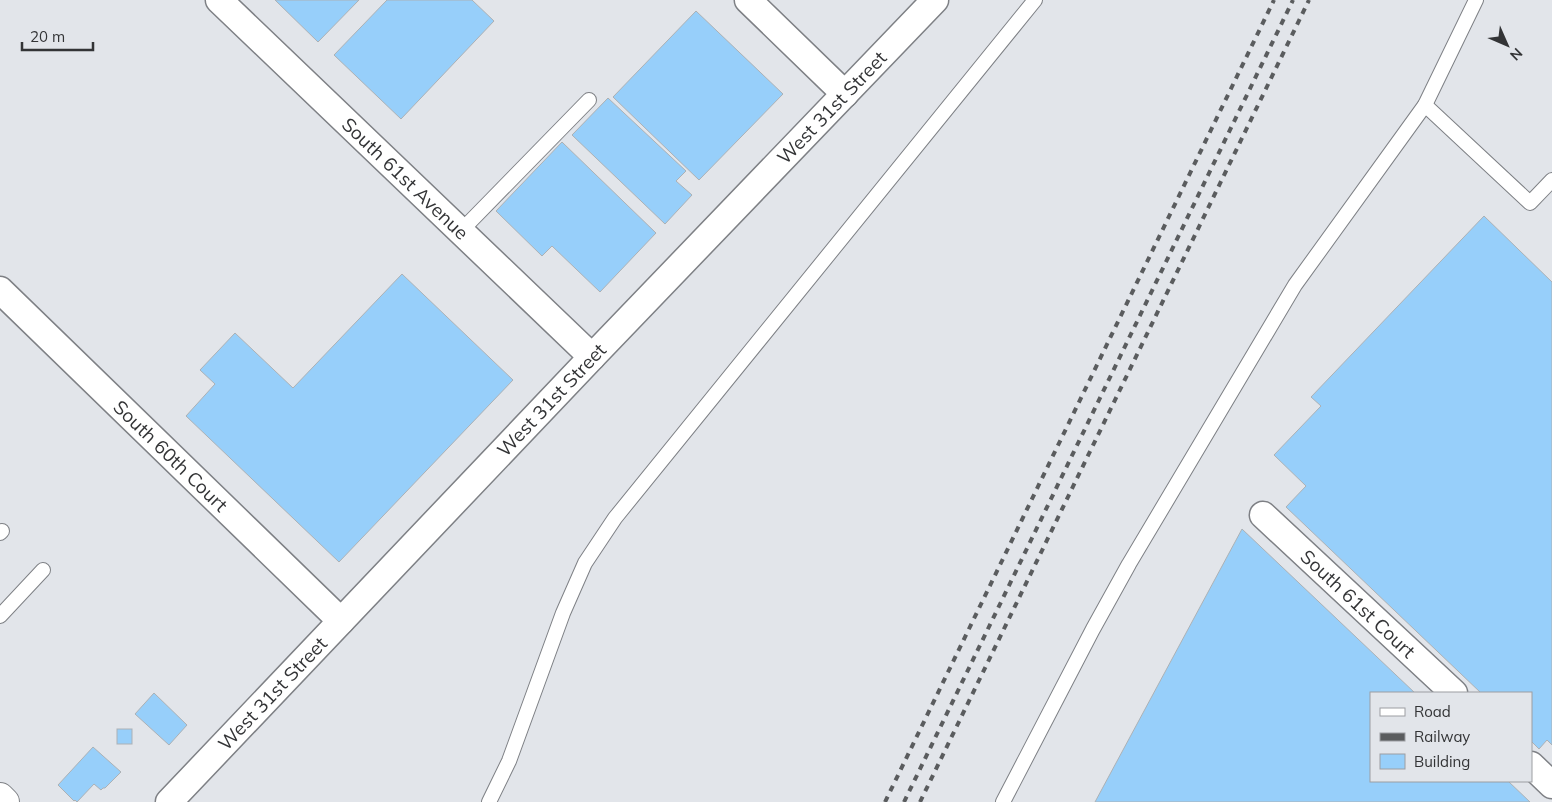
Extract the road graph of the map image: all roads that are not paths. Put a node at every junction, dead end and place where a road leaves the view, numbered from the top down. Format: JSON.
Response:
{"nodes":[{"id":1,"x":219,"y":0,"type":"edge"},
{"id":2,"x":748,"y":0,"type":"edge"},
{"id":3,"x":935,"y":0,"type":"edge"},
{"id":4,"x":1035,"y":0,"type":"edge"},
{"id":5,"x":1476,"y":0,"type":"edge"},
{"id":6,"x":845,"y":94,"type":"junction"},
{"id":7,"x":589,"y":100,"type":"dead end"},
{"id":8,"x":1426,"y":105,"type":"junction"},
{"id":9,"x":1552,"y":180,"type":"edge"},
{"id":10,"x":460,"y":232,"type":"junction"},
{"id":11,"x":0,"y":290,"type":"edge"},
{"id":12,"x":592,"y":357,"type":"junction"},
{"id":13,"x":1263,"y":515,"type":"dead end"},
{"id":14,"x":43,"y":570,"type":"dead end"},
{"id":15,"x":0,"y":616,"type":"edge"},
{"id":16,"x":341,"y":621,"type":"junction"},
{"id":17,"x":1453,"y":692,"type":"edge"},
{"id":18,"x":1532,"y":766,"type":"edge"},
{"id":19,"x":1552,"y":785,"type":"edge"},
{"id":20,"x":0,"y":797,"type":"edge"},
{"id":21,"x":1008,"y":800,"type":"edge"},
{"id":22,"x":5,"y":802,"type":"edge"},
{"id":23,"x":169,"y":802,"type":"edge"},
{"id":24,"x":489,"y":802,"type":"edge"}],
"edges":[{"from":1,"to":10,"type":"street","name":"South 61st Avenue"},
{"from":2,"to":6,"type":"street"},
{"from":3,"to":6,"type":"street","name":"West 31st Street"},
{"from":4,"to":24,"type":"lane"},
{"from":5,"to":8,"type":"lane"},
{"from":6,"to":12,"type":"street","name":"West 31st Street"},
{"from":7,"to":10,"type":"lane"},
{"from":8,"to":9,"type":"lane"},
{"from":8,"to":21,"type":"lane"},
{"from":10,"to":12,"type":"street","name":"South 61st Avenue"},
{"from":11,"to":16,"type":"street","name":"South 60th Court"},
{"from":12,"to":16,"type":"street","name":"West 31st Street"},
{"from":13,"to":17,"type":"street","name":"South 61st Court"},
{"from":14,"to":15,"type":"lane"},
{"from":16,"to":23,"type":"street","name":"West 31st Street"},
{"from":18,"to":19,"type":"street"},
{"from":20,"to":22,"type":"street"}]}
